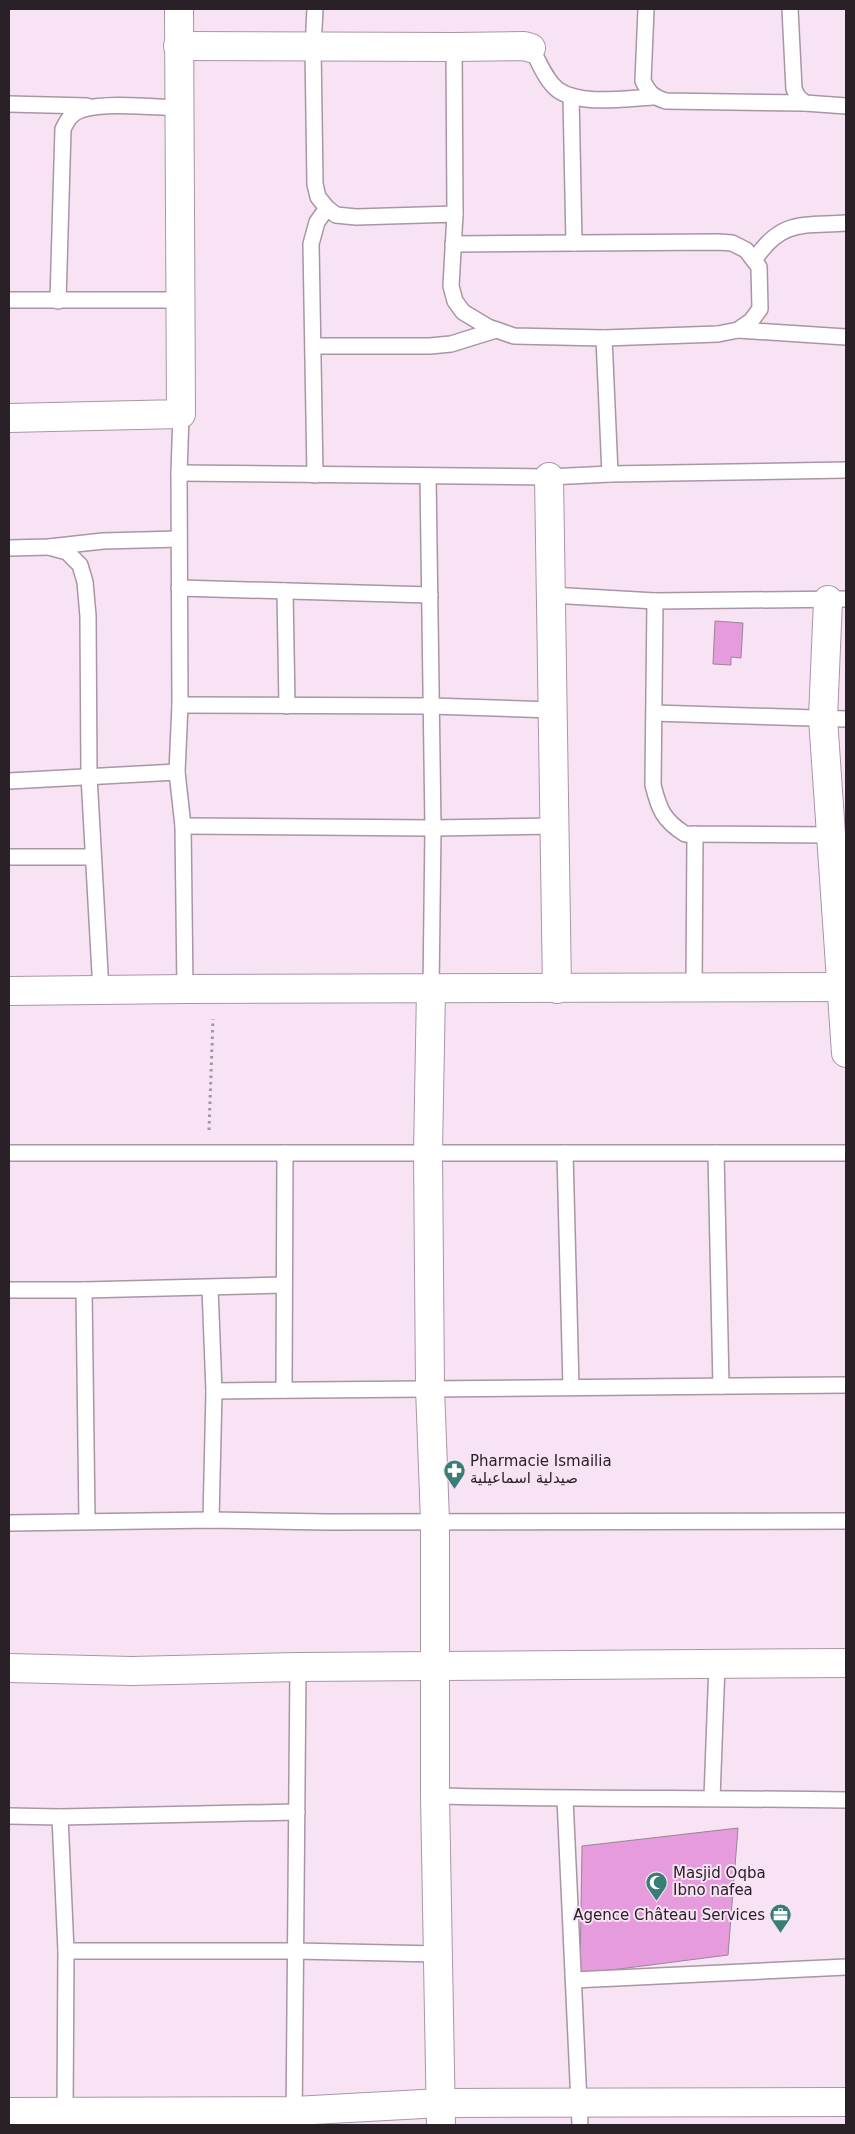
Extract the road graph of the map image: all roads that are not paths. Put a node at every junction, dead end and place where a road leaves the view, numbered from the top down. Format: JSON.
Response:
{"nodes":[{"id":1,"x":179,"y":9,"type":"edge"},
{"id":2,"x":315,"y":9,"type":"edge"},
{"id":3,"x":646,"y":9,"type":"edge"},
{"id":4,"x":790,"y":9,"type":"edge"},
{"id":5,"x":178,"y":46,"type":"junction"},
{"id":6,"x":313,"y":47,"type":"junction"},
{"id":7,"x":454,"y":48,"type":"junction"},
{"id":8,"x":531,"y":48,"type":"joint"},
{"id":9,"x":571,"y":96,"type":"junction"},
{"id":10,"x":654,"y":96,"type":"junction"},
{"id":11,"x":804,"y":103,"type":"junction"},
{"id":12,"x":9,"y":104,"type":"edge"},
{"id":13,"x":846,"y":106,"type":"edge"},
{"id":14,"x":98,"y":107,"type":"junction"},
{"id":15,"x":179,"y":108,"type":"junction"},
{"id":16,"x":327,"y":208,"type":"junction"},
{"id":17,"x":455,"y":214,"type":"junction"},
{"id":18,"x":846,"y":223,"type":"edge"},
{"id":19,"x":574,"y":243,"type":"junction"},
{"id":20,"x":453,"y":244,"type":"junction"},
{"id":21,"x":755,"y":259,"type":"junction"},
{"id":22,"x":9,"y":300,"type":"edge"},
{"id":23,"x":180,"y":300,"type":"junction"},
{"id":24,"x":58,"y":301,"type":"junction"},
{"id":25,"x":496,"y":330,"type":"junction"},
{"id":26,"x":738,"y":330,"type":"junction"},
{"id":27,"x":846,"y":337,"type":"edge"},
{"id":28,"x":604,"y":338,"type":"junction"},
{"id":29,"x":313,"y":346,"type":"junction"},
{"id":30,"x":181,"y":414,"type":"junction"},
{"id":31,"x":9,"y":418,"type":"edge"},
{"id":32,"x":846,"y":470,"type":"edge"},
{"id":33,"x":179,"y":473,"type":"junction"},
{"id":34,"x":610,"y":474,"type":"junction"},
{"id":35,"x":315,"y":475,"type":"junction"},
{"id":36,"x":428,"y":476,"type":"junction"},
{"id":37,"x":549,"y":478,"type":"junction"},
{"id":38,"x":179,"y":539,"type":"junction"},
{"id":39,"x":49,"y":547,"type":"junction"},
{"id":40,"x":9,"y":548,"type":"edge"},
{"id":41,"x":179,"y":588,"type":"junction"},
{"id":42,"x":285,"y":592,"type":"junction"},
{"id":43,"x":551,"y":595,"type":"junction"},
{"id":44,"x":430,"y":596,"type":"junction"},
{"id":45,"x":837,"y":600,"type":"edge"},
{"id":46,"x":655,"y":601,"type":"junction"},
{"id":47,"x":180,"y":705,"type":"junction"},
{"id":48,"x":287,"y":706,"type":"junction"},
{"id":49,"x":431,"y":706,"type":"junction"},
{"id":50,"x":552,"y":710,"type":"junction"},
{"id":51,"x":654,"y":713,"type":"junction"},
{"id":52,"x":835,"y":718,"type":"edge"},
{"id":53,"x":178,"y":772,"type":"junction"},
{"id":54,"x":89,"y":776,"type":"junction"},
{"id":55,"x":9,"y":781,"type":"edge"},
{"id":56,"x":183,"y":826,"type":"junction"},
{"id":57,"x":554,"y":826,"type":"junction"},
{"id":58,"x":433,"y":828,"type":"junction"},
{"id":59,"x":695,"y":834,"type":"junction"},
{"id":60,"x":832,"y":834,"type":"junction"},
{"id":61,"x":9,"y":857,"type":"edge"},
{"id":62,"x":93,"y":857,"type":"junction"},
{"id":63,"x":845,"y":987,"type":"edge"},
{"id":64,"x":557,"y":988,"type":"junction"},
{"id":65,"x":694,"y":988,"type":"junction"},
{"id":66,"x":185,"y":989,"type":"junction"},
{"id":67,"x":101,"y":990,"type":"junction"},
{"id":68,"x":431,"y":990,"type":"junction"},
{"id":69,"x":9,"y":991,"type":"edge"},
{"id":70,"x":846,"y":1054,"type":"edge"},
{"id":71,"x":428,"y":1152,"type":"junction"},
{"id":72,"x":9,"y":1153,"type":"edge"},
{"id":73,"x":285,"y":1153,"type":"junction"},
{"id":74,"x":565,"y":1153,"type":"junction"},
{"id":75,"x":716,"y":1153,"type":"junction"},
{"id":76,"x":846,"y":1153,"type":"edge"},
{"id":77,"x":283,"y":1286,"type":"junction"},
{"id":78,"x":210,"y":1288,"type":"junction"},
{"id":79,"x":9,"y":1290,"type":"edge"},
{"id":80,"x":84,"y":1290,"type":"junction"},
{"id":81,"x":846,"y":1385,"type":"edge"},
{"id":82,"x":721,"y":1386,"type":"junction"},
{"id":83,"x":571,"y":1387,"type":"junction"},
{"id":84,"x":430,"y":1388,"type":"junction"},
{"id":85,"x":284,"y":1390,"type":"junction"},
{"id":86,"x":214,"y":1391,"type":"junction"},
{"id":87,"x":211,"y":1520,"type":"junction"},
{"id":88,"x":87,"y":1521,"type":"junction"},
{"id":89,"x":435,"y":1521,"type":"junction"},
{"id":90,"x":9,"y":1522,"type":"edge"},
{"id":91,"x":846,"y":1522,"type":"edge"},
{"id":92,"x":846,"y":1663,"type":"edge"},
{"id":93,"x":717,"y":1664,"type":"junction"},
{"id":94,"x":298,"y":1666,"type":"junction"},
{"id":95,"x":436,"y":1666,"type":"junction"},
{"id":96,"x":9,"y":1668,"type":"edge"},
{"id":97,"x":435,"y":1796,"type":"junction"},
{"id":98,"x":712,"y":1798,"type":"junction"},
{"id":99,"x":565,"y":1799,"type":"junction"},
{"id":100,"x":846,"y":1800,"type":"edge"},
{"id":101,"x":297,"y":1812,"type":"junction"},
{"id":102,"x":9,"y":1816,"type":"edge"},
{"id":103,"x":60,"y":1817,"type":"junction"},
{"id":104,"x":66,"y":1951,"type":"junction"},
{"id":105,"x":296,"y":1951,"type":"junction"},
{"id":106,"x":437,"y":1954,"type":"junction"},
{"id":107,"x":846,"y":1968,"type":"edge"},
{"id":108,"x":574,"y":1980,"type":"junction"},
{"id":109,"x":846,"y":2102,"type":"edge"},
{"id":110,"x":9,"y":2112,"type":"edge"},
{"id":111,"x":441,"y":2114,"type":"edge"},
{"id":112,"x":580,"y":2114,"type":"edge"},
{"id":113,"x":75,"y":2118,"type":"edge"},
{"id":114,"x":294,"y":2118,"type":"edge"}],
"edges":[{"from":1,"to":5,"type":"street"},
{"from":2,"to":6,"type":"lane"},
{"from":3,"to":10,"type":"lane"},
{"from":4,"to":11,"type":"lane"},
{"from":5,"to":6,"type":"street"},
{"from":5,"to":15,"type":"street"},
{"from":6,"to":7,"type":"street"},
{"from":6,"to":16,"type":"lane"},
{"from":7,"to":8,"type":"street"},
{"from":7,"to":17,"type":"lane"},
{"from":8,"to":9,"type":"lane"},
{"from":9,"to":10,"type":"lane"},
{"from":9,"to":19,"type":"lane"},
{"from":10,"to":11,"type":"lane"},
{"from":11,"to":13,"type":"lane"},
{"from":12,"to":14,"type":"lane"},
{"from":14,"to":15,"type":"lane"},
{"from":14,"to":24,"type":"lane"},
{"from":15,"to":23,"type":"street"},
{"from":16,"to":17,"type":"lane"},
{"from":16,"to":29,"type":"lane"},
{"from":17,"to":20,"type":"lane"},
{"from":18,"to":21,"type":"lane"},
{"from":19,"to":20,"type":"lane"},
{"from":19,"to":21,"type":"lane"},
{"from":20,"to":25,"type":"lane"},
{"from":21,"to":26,"type":"lane"},
{"from":22,"to":24,"type":"lane"},
{"from":23,"to":24,"type":"lane"},
{"from":23,"to":30,"type":"street"},
{"from":25,"to":28,"type":"lane"},
{"from":25,"to":29,"type":"lane"},
{"from":26,"to":27,"type":"lane"},
{"from":26,"to":28,"type":"lane"},
{"from":28,"to":34,"type":"lane"},
{"from":29,"to":35,"type":"lane"},
{"from":30,"to":31,"type":"street"},
{"from":30,"to":33,"type":"lane"},
{"from":32,"to":34,"type":"lane"},
{"from":33,"to":35,"type":"lane"},
{"from":33,"to":38,"type":"lane"},
{"from":34,"to":37,"type":"lane"},
{"from":35,"to":36,"type":"lane"},
{"from":36,"to":37,"type":"lane"},
{"from":36,"to":44,"type":"lane"},
{"from":37,"to":43,"type":"street"},
{"from":38,"to":39,"type":"lane"},
{"from":38,"to":41,"type":"lane"},
{"from":39,"to":40,"type":"lane"},
{"from":39,"to":54,"type":"lane"},
{"from":41,"to":42,"type":"lane"},
{"from":41,"to":47,"type":"lane"},
{"from":42,"to":44,"type":"lane"},
{"from":42,"to":48,"type":"lane"},
{"from":43,"to":46,"type":"lane"},
{"from":43,"to":50,"type":"street"},
{"from":44,"to":49,"type":"lane"},
{"from":45,"to":46,"type":"lane"},
{"from":45,"to":52,"type":"street"},
{"from":46,"to":51,"type":"lane"},
{"from":47,"to":48,"type":"lane"},
{"from":47,"to":53,"type":"lane"},
{"from":48,"to":49,"type":"lane"},
{"from":49,"to":50,"type":"lane"},
{"from":49,"to":58,"type":"lane"},
{"from":50,"to":57,"type":"street"},
{"from":51,"to":52,"type":"lane"},
{"from":51,"to":59,"type":"lane"},
{"from":52,"to":60,"type":"street"},
{"from":53,"to":54,"type":"lane"},
{"from":53,"to":56,"type":"lane"},
{"from":54,"to":55,"type":"lane"},
{"from":54,"to":62,"type":"lane"},
{"from":56,"to":58,"type":"lane"},
{"from":56,"to":66,"type":"lane"},
{"from":57,"to":58,"type":"lane"},
{"from":57,"to":64,"type":"street"},
{"from":58,"to":68,"type":"lane"},
{"from":59,"to":60,"type":"lane"},
{"from":59,"to":65,"type":"lane"},
{"from":60,"to":63,"type":"street"},
{"from":61,"to":62,"type":"lane"},
{"from":62,"to":67,"type":"lane"},
{"from":63,"to":65,"type":"street"},
{"from":63,"to":70,"type":"street"},
{"from":64,"to":65,"type":"street"},
{"from":64,"to":68,"type":"street"},
{"from":66,"to":67,"type":"street"},
{"from":66,"to":68,"type":"street"},
{"from":67,"to":69,"type":"street"},
{"from":68,"to":71,"type":"street"},
{"from":71,"to":73,"type":"lane"},
{"from":71,"to":74,"type":"lane"},
{"from":71,"to":84,"type":"street"},
{"from":72,"to":73,"type":"lane"},
{"from":73,"to":77,"type":"lane"},
{"from":74,"to":75,"type":"lane"},
{"from":74,"to":83,"type":"lane"},
{"from":75,"to":76,"type":"lane"},
{"from":75,"to":82,"type":"lane"},
{"from":77,"to":78,"type":"lane"},
{"from":77,"to":85,"type":"lane"},
{"from":78,"to":80,"type":"lane"},
{"from":78,"to":86,"type":"lane"},
{"from":79,"to":80,"type":"lane"},
{"from":80,"to":88,"type":"lane"},
{"from":81,"to":82,"type":"lane"},
{"from":82,"to":83,"type":"lane"},
{"from":83,"to":84,"type":"lane"},
{"from":84,"to":85,"type":"lane"},
{"from":84,"to":89,"type":"street"},
{"from":85,"to":86,"type":"lane"},
{"from":86,"to":87,"type":"lane"},
{"from":87,"to":88,"type":"lane"},
{"from":87,"to":89,"type":"lane"},
{"from":88,"to":90,"type":"lane"},
{"from":89,"to":91,"type":"lane"},
{"from":89,"to":95,"type":"street"},
{"from":92,"to":93,"type":"street"},
{"from":93,"to":95,"type":"street"},
{"from":93,"to":98,"type":"lane"},
{"from":94,"to":95,"type":"street"},
{"from":94,"to":96,"type":"street"},
{"from":94,"to":101,"type":"lane"},
{"from":95,"to":97,"type":"street"},
{"from":97,"to":99,"type":"lane"},
{"from":97,"to":106,"type":"street"},
{"from":98,"to":99,"type":"lane"},
{"from":98,"to":100,"type":"lane"},
{"from":99,"to":108,"type":"lane"},
{"from":101,"to":103,"type":"lane"},
{"from":101,"to":105,"type":"lane"},
{"from":102,"to":103,"type":"lane"},
{"from":103,"to":104,"type":"lane"},
{"from":104,"to":105,"type":"lane"},
{"from":104,"to":113,"type":"lane"},
{"from":105,"to":106,"type":"lane"},
{"from":105,"to":114,"type":"lane"},
{"from":106,"to":111,"type":"street"},
{"from":107,"to":108,"type":"lane"},
{"from":108,"to":112,"type":"lane"},
{"from":109,"to":112,"type":"street"},
{"from":110,"to":113,"type":"street"},
{"from":111,"to":112,"type":"street"},
{"from":111,"to":114,"type":"street"},
{"from":113,"to":114,"type":"street"}]}
